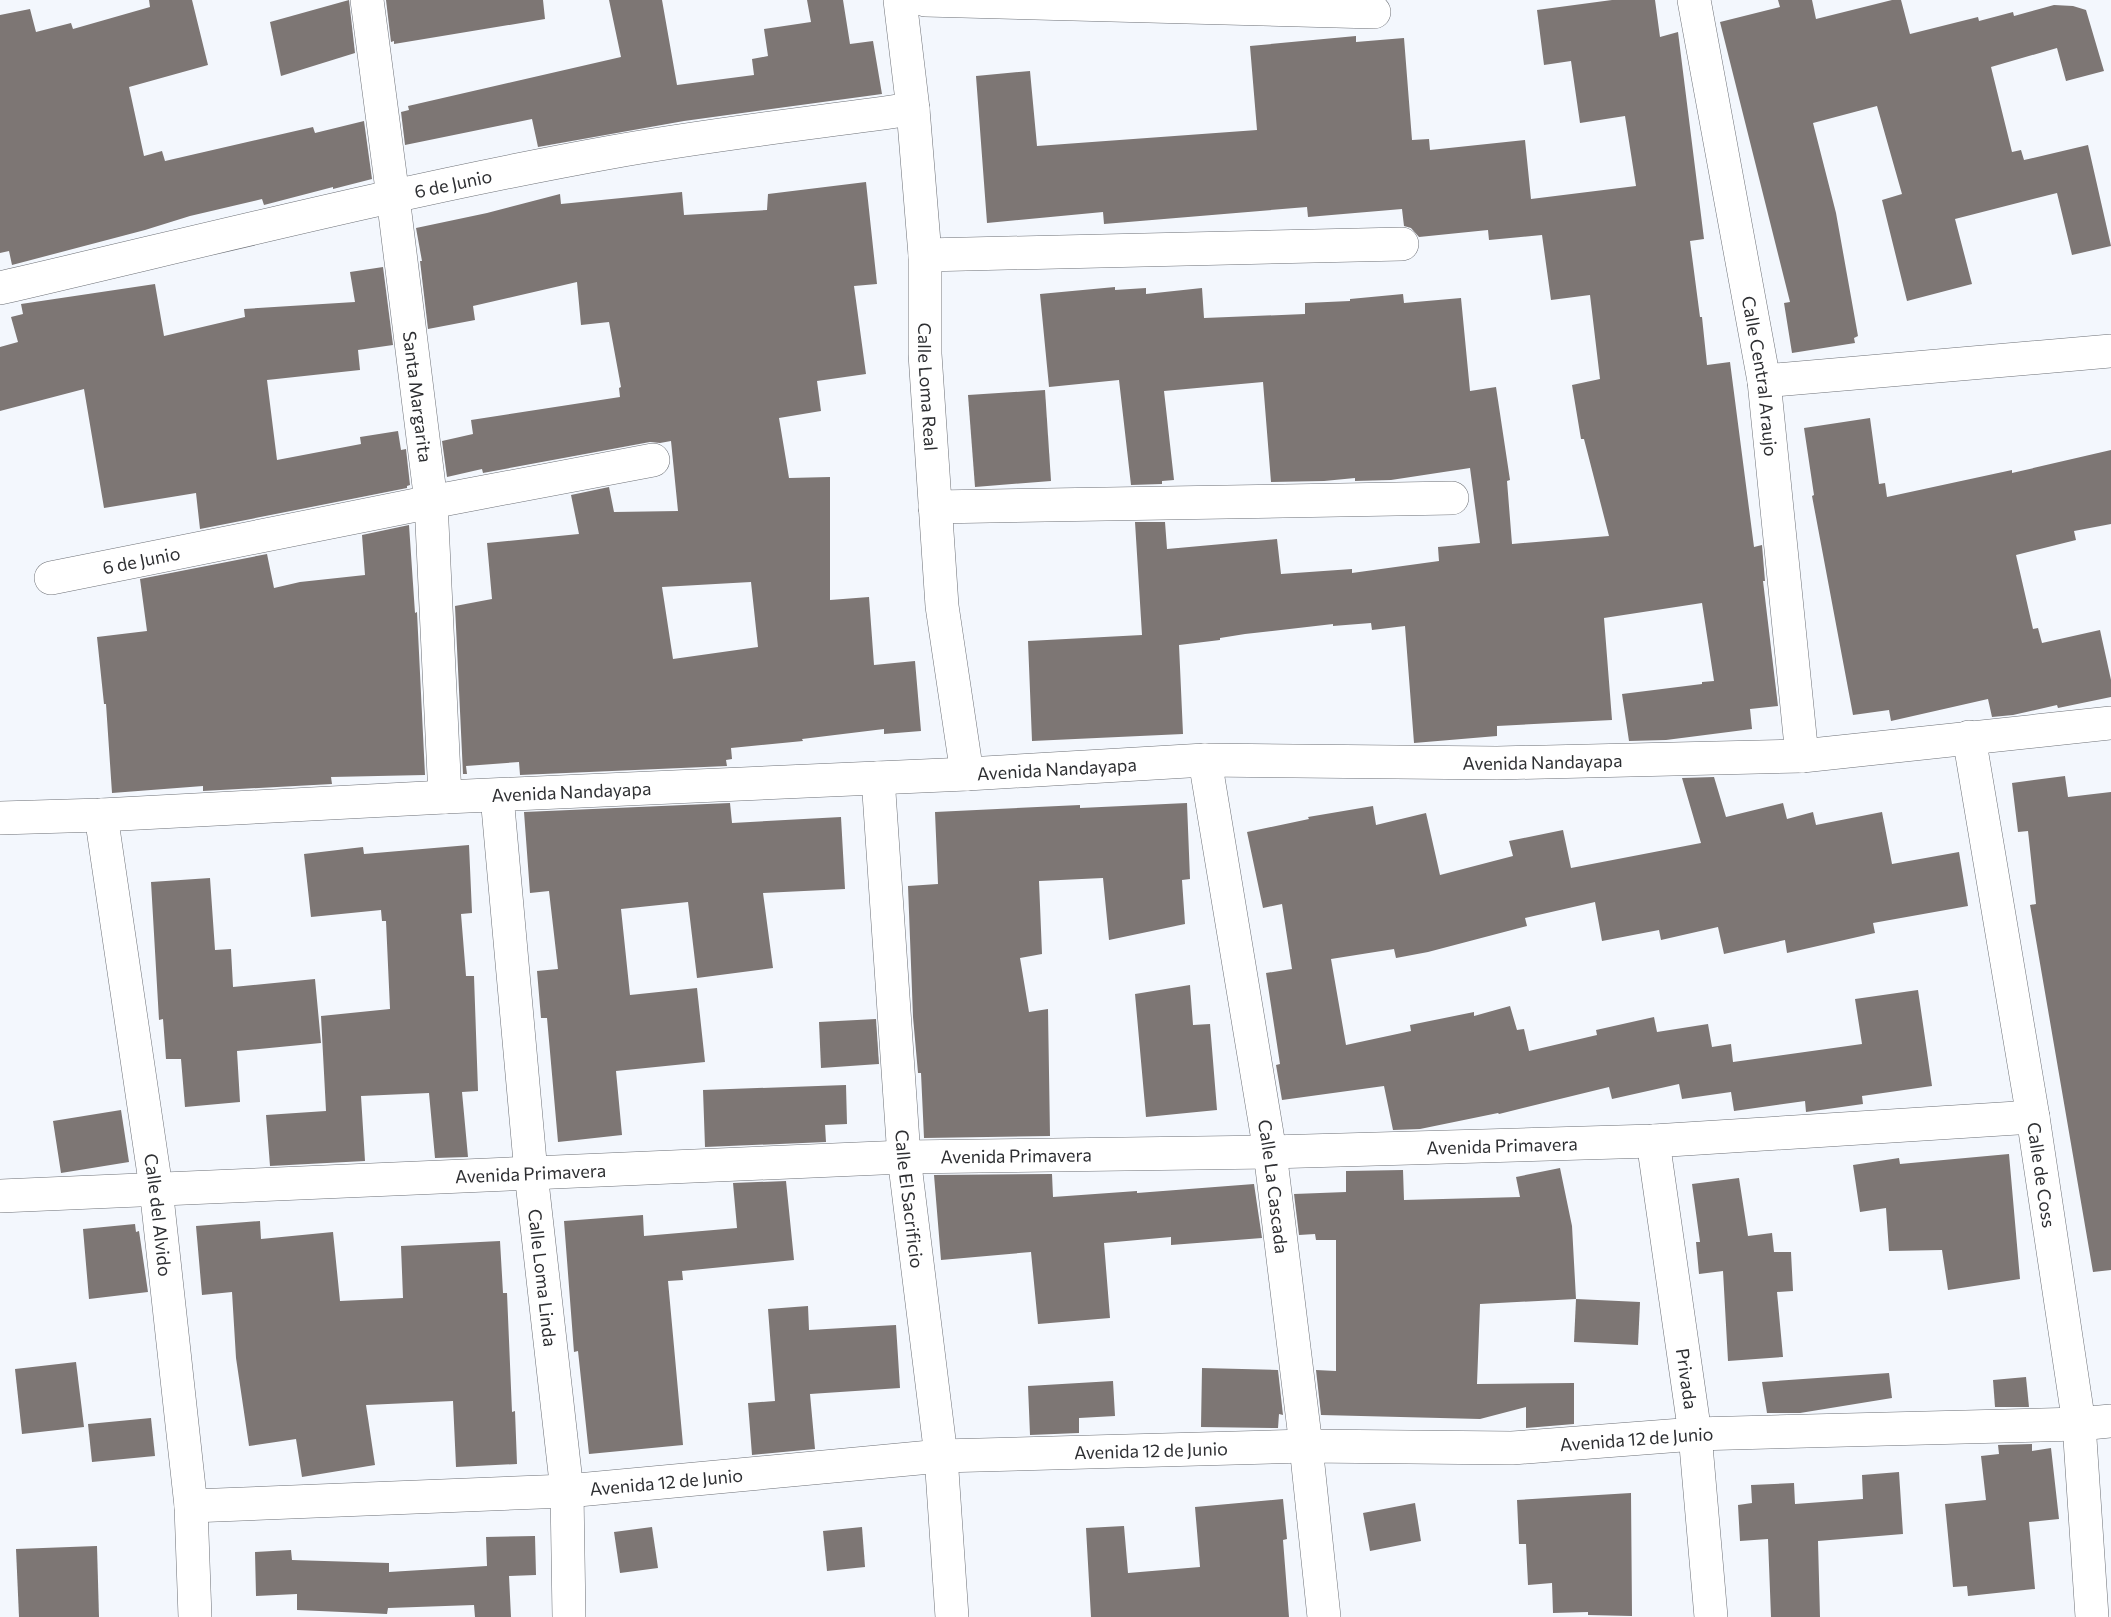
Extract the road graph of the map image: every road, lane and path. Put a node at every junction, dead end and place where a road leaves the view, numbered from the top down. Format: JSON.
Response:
{"nodes":[{"id":1,"x":367,"y":0,"type":"edge"},
{"id":2,"x":900,"y":0,"type":"edge"},
{"id":3,"x":925,"y":0,"type":"edge"},
{"id":4,"x":1694,"y":0,"type":"edge"},
{"id":5,"x":1374,"y":12,"type":"dead end"},
{"id":6,"x":913,"y":109,"type":"junction"},
{"id":7,"x":393,"y":196,"type":"junction"},
{"id":8,"x":1402,"y":243,"type":"dead end"},
{"id":9,"x":925,"y":255,"type":"junction"},
{"id":10,"x":0,"y":288,"type":"edge"},
{"id":11,"x":2111,"y":351,"type":"edge"},
{"id":12,"x":1764,"y":381,"type":"junction"},
{"id":13,"x":653,"y":460,"type":"dead end"},
{"id":14,"x":1452,"y":498,"type":"dead end"},
{"id":15,"x":431,"y":502,"type":"junction"},
{"id":16,"x":935,"y":507,"type":"junction"},
{"id":17,"x":51,"y":578,"type":"dead end"},
{"id":18,"x":2111,"y":723,"type":"edge"},
{"id":19,"x":1969,"y":737,"type":"junction"},
{"id":20,"x":1802,"y":756,"type":"junction"},
{"id":21,"x":1205,"y":760,"type":"junction"},
{"id":22,"x":967,"y":774,"type":"junction"},
{"id":23,"x":878,"y":778,"type":"junction"},
{"id":24,"x":496,"y":796,"type":"junction"},
{"id":25,"x":445,"y":797,"type":"junction"},
{"id":26,"x":101,"y":815,"type":"junction"},
{"id":27,"x":0,"y":818,"type":"edge"},
{"id":28,"x":2033,"y":1117,"type":"junction"},
{"id":29,"x":1653,"y":1141,"type":"junction"},
{"id":30,"x":1270,"y":1152,"type":"junction"},
{"id":31,"x":904,"y":1157,"type":"junction"},
{"id":32,"x":531,"y":1173,"type":"junction"},
{"id":33,"x":156,"y":1188,"type":"junction"},
{"id":34,"x":0,"y":1196,"type":"edge"},
{"id":35,"x":2111,"y":1421,"type":"edge"},
{"id":36,"x":2079,"y":1424,"type":"junction"},
{"id":37,"x":1695,"y":1434,"type":"junction"},
{"id":38,"x":1306,"y":1446,"type":"junction"},
{"id":39,"x":941,"y":1456,"type":"junction"},
{"id":40,"x":567,"y":1491,"type":"junction"},
{"id":41,"x":191,"y":1506,"type":"junction"},
{"id":42,"x":195,"y":1617,"type":"edge"},
{"id":43,"x":569,"y":1617,"type":"edge"},
{"id":44,"x":951,"y":1617,"type":"edge"},
{"id":45,"x":1324,"y":1617,"type":"edge"},
{"id":46,"x":1711,"y":1617,"type":"edge"},
{"id":47,"x":2092,"y":1617,"type":"edge"}],
"edges":[{"from":1,"to":7,"type":"street","name":"Santa Margarita"},
{"from":2,"to":6,"type":"street","name":"Calle Loma Real"},
{"from":3,"to":5,"type":"street"},
{"from":4,"to":12,"type":"street","name":"Calle Central Araujo"},
{"from":6,"to":7,"type":"street","name":"6 de Junio"},
{"from":6,"to":9,"type":"street","name":"Calle Loma Real"},
{"from":7,"to":10,"type":"street","name":"6 de Junio"},
{"from":7,"to":15,"type":"street","name":"Santa Margarita"},
{"from":8,"to":9,"type":"street"},
{"from":9,"to":16,"type":"street","name":"Calle Loma Real"},
{"from":11,"to":12,"type":"street"},
{"from":12,"to":20,"type":"street","name":"Calle Central Araujo"},
{"from":13,"to":15,"type":"street","name":"6 de Junio"},
{"from":14,"to":16,"type":"street"},
{"from":15,"to":17,"type":"street","name":"6 de Junio"},
{"from":15,"to":25,"type":"street","name":"Santa Margarita"},
{"from":16,"to":22,"type":"street","name":"Calle Loma Real"},
{"from":18,"to":19,"type":"street","name":"Avenida Nandayapa"},
{"from":19,"to":20,"type":"street","name":"Avenida Nandayapa"},
{"from":19,"to":28,"type":"street","name":"Calle de Coss"},
{"from":20,"to":21,"type":"street","name":"Avenida Nandayapa"},
{"from":21,"to":22,"type":"street","name":"Avenida Nandayapa"},
{"from":21,"to":30,"type":"street","name":"Calle La Cascada"},
{"from":22,"to":23,"type":"street","name":"Avenida Nandayapa"},
{"from":23,"to":24,"type":"street","name":"Avenida Nandayapa"},
{"from":23,"to":31,"type":"street","name":"Calle El Sacrificio"},
{"from":24,"to":25,"type":"street","name":"Avenida Nandayapa"},
{"from":24,"to":32,"type":"street","name":"Calle Loma Linda"},
{"from":25,"to":26,"type":"street","name":"Avenida Nandayapa"},
{"from":26,"to":27,"type":"street","name":"Avenida Nandayapa"},
{"from":26,"to":33,"type":"street","name":"Calle del Alvido"},
{"from":28,"to":29,"type":"street","name":"Avenida Primavera"},
{"from":28,"to":36,"type":"street","name":"Calle de Coss"},
{"from":29,"to":30,"type":"street","name":"Avenida Primavera"},
{"from":29,"to":37,"type":"street","name":"Privada"},
{"from":30,"to":31,"type":"street","name":"Avenida Primavera"},
{"from":30,"to":38,"type":"street","name":"Calle La Cascada"},
{"from":31,"to":32,"type":"street","name":"Avenida Primavera"},
{"from":31,"to":39,"type":"street","name":"Calle El Sacrificio"},
{"from":32,"to":33,"type":"street","name":"Avenida Primavera"},
{"from":32,"to":40,"type":"street","name":"Calle Loma Linda"},
{"from":33,"to":34,"type":"street","name":"Avenida Primavera"},
{"from":33,"to":41,"type":"street","name":"Calle del Alvido"},
{"from":35,"to":36,"type":"street","name":"Avenida 12 de Junio"},
{"from":36,"to":37,"type":"street","name":"Avenida 12 de Junio"},
{"from":36,"to":47,"type":"street","name":"Calle de Coss"},
{"from":37,"to":38,"type":"street","name":"Avenida 12 de Junio"},
{"from":37,"to":46,"type":"street","name":"Privada"},
{"from":38,"to":39,"type":"street","name":"Avenida 12 de Junio"},
{"from":38,"to":45,"type":"street","name":"Calle La Cascada"},
{"from":39,"to":40,"type":"street","name":"Avenida 12 de Junio"},
{"from":39,"to":44,"type":"street","name":"Calle El Sacrificio"},
{"from":40,"to":41,"type":"street","name":"Avenida 12 de Junio"},
{"from":40,"to":43,"type":"street","name":"Calle Loma Linda"},
{"from":41,"to":42,"type":"street","name":"Calle del Alvido"}]}
